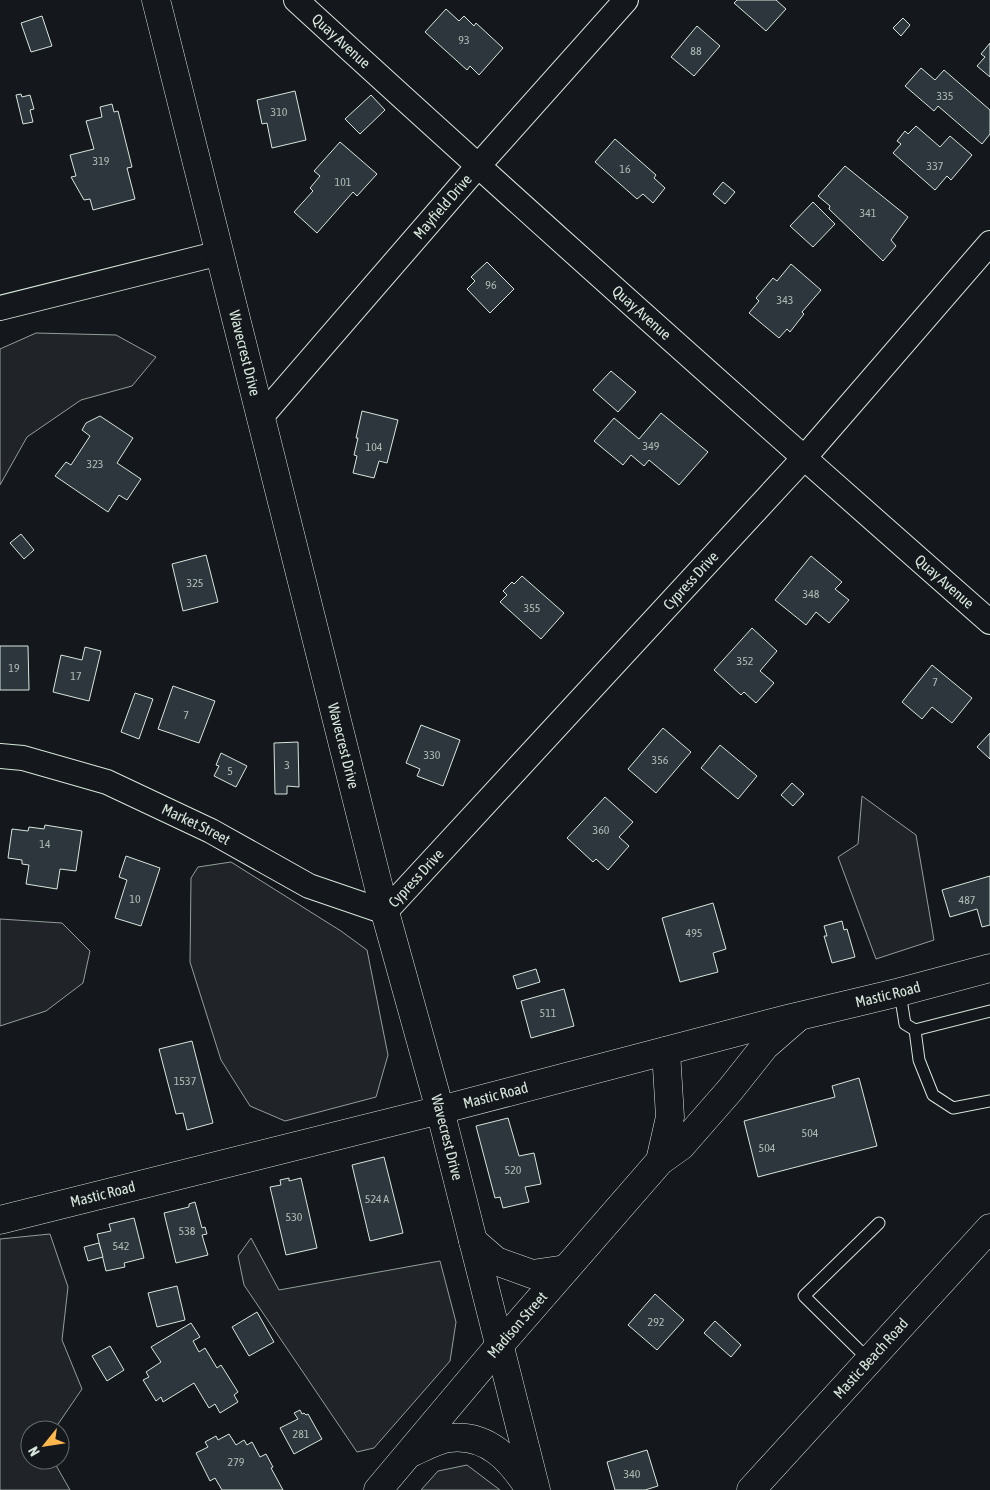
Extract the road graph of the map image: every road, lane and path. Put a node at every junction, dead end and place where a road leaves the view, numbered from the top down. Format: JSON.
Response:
{"nodes":[{"id":1,"x":156,"y":0,"type":"edge"},
{"id":2,"x":296,"y":0,"type":"edge"},
{"id":3,"x":626,"y":0,"type":"edge"},
{"id":4,"x":478,"y":166,"type":"junction"},
{"id":5,"x":990,"y":243,"type":"edge"},
{"id":6,"x":220,"y":253,"type":"junction"},
{"id":7,"x":0,"y":308,"type":"edge"},
{"id":8,"x":261,"y":417,"type":"junction"},
{"id":9,"x":804,"y":458,"type":"junction"},
{"id":10,"x":990,"y":622,"type":"edge"},
{"id":11,"x":0,"y":756,"type":"edge"},
{"id":12,"x":385,"y":912,"type":"junction"},
{"id":13,"x":990,"y":968,"type":"edge"},
{"id":14,"x":900,"y":992,"type":"junction"},
{"id":15,"x":990,"y":1011,"type":"edge"},
{"id":16,"x":801,"y":1015,"type":"junction"},
{"id":17,"x":916,"y":1030,"type":"junction"},
{"id":18,"x":666,"y":1051,"type":"junction"},
{"id":19,"x":990,"y":1101,"type":"edge"},
{"id":20,"x":440,"y":1110,"type":"junction"},
{"id":21,"x":660,"y":1161,"type":"junction"},
{"id":22,"x":0,"y":1220,"type":"edge"},
{"id":23,"x":879,"y":1223,"type":"dead end"},
{"id":24,"x":990,"y":1228,"type":"edge"},
{"id":25,"x":473,"y":1241,"type":"junction"},
{"id":26,"x":566,"y":1269,"type":"junction"},
{"id":27,"x":499,"y":1346,"type":"junction"},
{"id":28,"x":869,"y":1360,"type":"junction"},
{"id":29,"x":409,"y":1453,"type":"junction"},
{"id":30,"x":378,"y":1490,"type":"edge"},
{"id":31,"x":530,"y":1490,"type":"edge"},
{"id":32,"x":536,"y":1490,"type":"edge"},
{"id":33,"x":751,"y":1490,"type":"edge"}],
"edges":[{"from":1,"to":6,"type":"street","name":"Wavecrest Drive"},
{"from":2,"to":4,"type":"street","name":"Quay Avenue"},
{"from":3,"to":4,"type":"street","name":"Mayfield Drive"},
{"from":4,"to":8,"type":"street","name":"Mayfield Drive"},
{"from":4,"to":9,"type":"street","name":"Quay Avenue"},
{"from":5,"to":9,"type":"street","name":"Cypress Drive"},
{"from":6,"to":7,"type":"street"},
{"from":6,"to":8,"type":"street","name":"Wavecrest Drive"},
{"from":8,"to":12,"type":"street","name":"Wavecrest Drive"},
{"from":9,"to":10,"type":"street","name":"Quay Avenue"},
{"from":9,"to":12,"type":"street","name":"Cypress Drive"},
{"from":11,"to":12,"type":"street","name":"Market Street"},
{"from":12,"to":20,"type":"street","name":"Wavecrest Drive"},
{"from":13,"to":14,"type":"street","name":"Mastic Road"},
{"from":14,"to":16,"type":"street","name":"Mastic Road"},
{"from":14,"to":17,"type":"lane"},
{"from":15,"to":17,"type":"lane"},
{"from":16,"to":18,"type":"street","name":"Mastic Road"},
{"from":16,"to":21,"type":"street","name":"Madison Street"},
{"from":17,"to":19,"type":"lane"},
{"from":18,"to":20,"type":"street","name":"Mastic Road"},
{"from":18,"to":21,"type":"street","name":"Madison Street"},
{"from":20,"to":22,"type":"street","name":"Mastic Road"},
{"from":20,"to":25,"type":"street","name":"Wavecrest Drive"},
{"from":21,"to":26,"type":"street","name":"Madison Street"},
{"from":23,"to":28,"type":"lane"},
{"from":24,"to":28,"type":"street","name":"Mastic Beach Road"},
{"from":25,"to":26,"type":"street"},
{"from":25,"to":27,"type":"street","name":"Wavecrest Drive"},
{"from":26,"to":27,"type":"street","name":"Madison Street"},
{"from":27,"to":29,"type":"street","name":"Madison Street"},
{"from":27,"to":32,"type":"street","name":"Wavecrest Drive"},
{"from":28,"to":33,"type":"street","name":"Mastic Beach Road"},
{"from":29,"to":30,"type":"street","name":"Madison Street"},
{"from":29,"to":31,"type":"street"}]}
